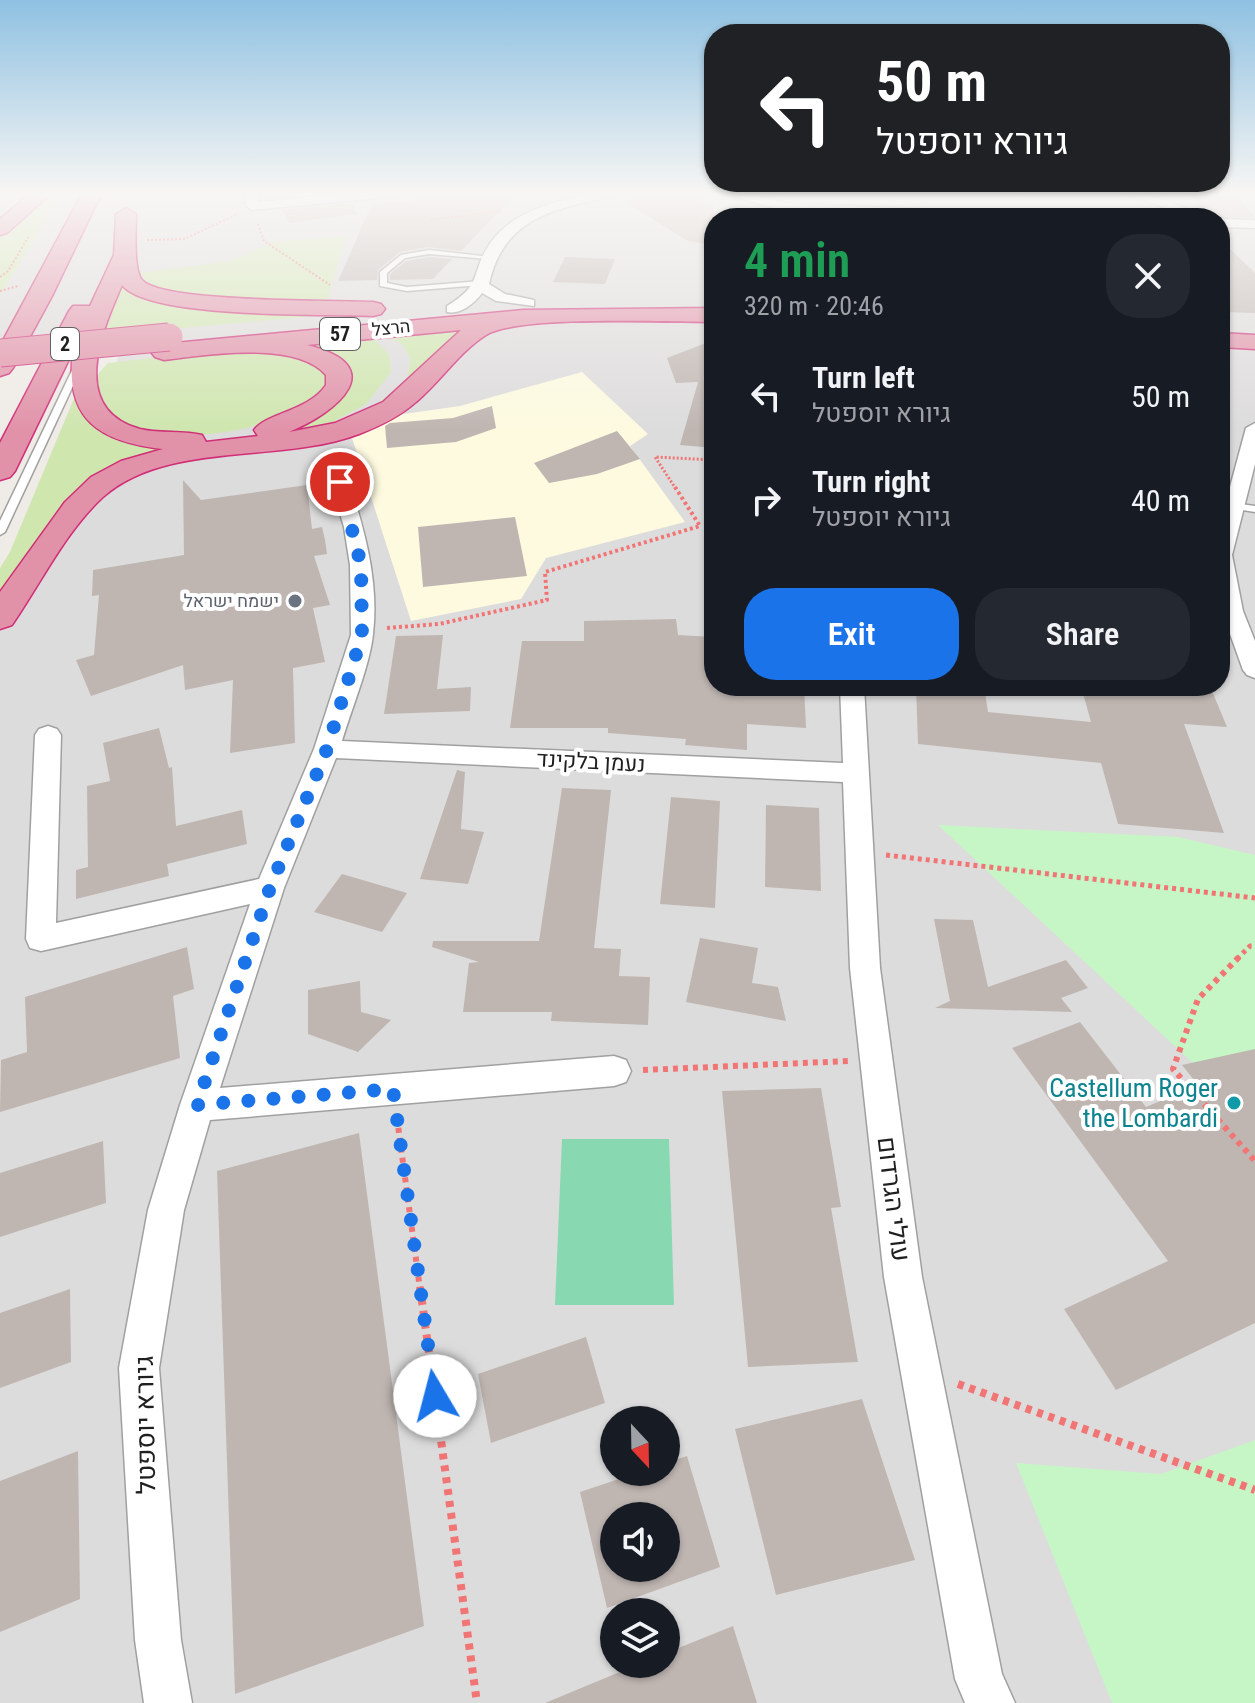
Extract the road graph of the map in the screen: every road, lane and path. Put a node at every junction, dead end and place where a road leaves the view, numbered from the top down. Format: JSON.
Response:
{"nodes":[{"id":1,"x":53,"y":271,"type":"edge"},
{"id":2,"x":98,"y":271,"type":"edge"},
{"id":3,"x":123,"y":271,"type":"edge"},
{"id":4,"x":126,"y":271,"type":"edge"},
{"id":5,"x":309,"y":271,"type":"edge"},
{"id":6,"x":385,"y":271,"type":"edge"},
{"id":7,"x":484,"y":271,"type":"edge"},
{"id":8,"x":481,"y":283,"type":"junction"},
{"id":9,"x":19,"y":286,"type":"dead end"},
{"id":10,"x":331,"y":286,"type":"dead end"},
{"id":11,"x":2,"y":288,"type":"edge"},
{"id":12,"x":704,"y":304,"type":"edge"},
{"id":13,"x":452,"y":309,"type":"junction"},
{"id":14,"x":526,"y":310,"type":"junction"},
{"id":15,"x":412,"y":312,"type":"junction"},
{"id":16,"x":704,"y":315,"type":"edge"},
{"id":17,"x":361,"y":324,"type":"junction"},
{"id":18,"x":1230,"y":329,"type":"edge"},
{"id":19,"x":1255,"y":330,"type":"edge"},
{"id":20,"x":1230,"y":341,"type":"edge"},
{"id":21,"x":1255,"y":342,"type":"edge"},
{"id":22,"x":166,"y":344,"type":"junction"},
{"id":23,"x":86,"y":347,"type":"junction"},
{"id":24,"x":219,"y":347,"type":"junction"},
{"id":25,"x":10,"y":361,"type":"edge"},
{"id":26,"x":1255,"y":428,"type":"edge"},
{"id":27,"x":298,"y":442,"type":"junction"},
{"id":28,"x":333,"y":459,"type":"dead end"},
{"id":29,"x":704,"y":459,"type":"edge"},
{"id":30,"x":0,"y":471,"type":"edge"},
{"id":31,"x":1230,"y":477,"type":"edge"},
{"id":32,"x":1233,"y":506,"type":"junction"},
{"id":33,"x":1255,"y":509,"type":"edge"},
{"id":34,"x":1230,"y":519,"type":"edge"},
{"id":35,"x":0,"y":532,"type":"edge"},
{"id":36,"x":1230,"y":600,"type":"edge"},
{"id":37,"x":0,"y":618,"type":"edge"},
{"id":38,"x":362,"y":631,"type":"junction"},
{"id":39,"x":1255,"y":670,"type":"edge"},
{"id":40,"x":852,"y":696,"type":"edge"},
{"id":41,"x":48,"y":735,"type":"dead end"},
{"id":42,"x":327,"y":749,"type":"junction"},
{"id":43,"x":855,"y":773,"type":"junction"},
{"id":44,"x":861,"y":852,"type":"junction"},
{"id":45,"x":270,"y":888,"type":"junction"},
{"id":46,"x":1255,"y":898,"type":"edge"},
{"id":47,"x":1255,"y":946,"type":"edge"},
{"id":48,"x":876,"y":1060,"type":"junction"},
{"id":49,"x":614,"y":1071,"type":"joint"},
{"id":50,"x":393,"y":1089,"type":"junction"},
{"id":51,"x":197,"y":1105,"type":"junction"},
{"id":52,"x":1255,"y":1161,"type":"edge"},
{"id":53,"x":923,"y":1372,"type":"junction"},
{"id":54,"x":1255,"y":1490,"type":"edge"},
{"id":55,"x":168,"y":1703,"type":"edge"},
{"id":56,"x":477,"y":1703,"type":"edge"},
{"id":57,"x":991,"y":1703,"type":"edge"}],
"edges":[{"from":1,"to":25,"type":"highway","number":"2"},
{"from":2,"to":30,"type":"highway","number":"2"},
{"from":3,"to":23,"type":"highway"},
{"from":4,"to":15,"type":"highway"},
{"from":5,"to":10,"type":"path"},
{"from":6,"to":8,"type":"lane"},
{"from":7,"to":8,"type":"street"},
{"from":8,"to":13,"type":"street"},
{"from":8,"to":14,"type":"street"},
{"from":9,"to":11,"type":"path"},
{"from":12,"to":14,"type":"highway","name":"הרצל","number":"57"},
{"from":13,"to":14,"type":"highway","name":"הרצל","number":"57"},
{"from":13,"to":15,"type":"highway","name":"הרצל","number":"57"},
{"from":14,"to":16,"type":"highway","name":"הרצל","number":"57"},
{"from":14,"to":17,"type":"highway","name":"הרצל","number":"57"},
{"from":14,"to":27,"type":"highway"},
{"from":15,"to":17,"type":"highway","name":"הרצל","number":"57"},
{"from":17,"to":22,"type":"highway","name":"הרצל","number":"57"},
{"from":17,"to":24,"type":"highway","name":"הרצל","number":"57"},
{"from":17,"to":27,"type":"highway"},
{"from":18,"to":19,"type":"highway"},
{"from":20,"to":21,"type":"highway"},
{"from":22,"to":24,"type":"highway","name":"הרצל","number":"57"},
{"from":22,"to":25,"type":"highway","name":"הרצל","number":"57"},
{"from":23,"to":24,"type":"highway"},
{"from":23,"to":35,"type":"lane"},
{"from":26,"to":31,"type":"street"},
{"from":27,"to":37,"type":"highway"},
{"from":28,"to":38,"type":"street","name":"גיורא יוספטל"},
{"from":29,"to":38,"type":"path"},
{"from":31,"to":32,"type":"street"},
{"from":32,"to":33,"type":"lane"},
{"from":32,"to":34,"type":"street"},
{"from":36,"to":39,"type":"street"},
{"from":38,"to":42,"type":"street","name":"גיורא יוספטל"},
{"from":40,"to":43,"type":"street","name":"עולי הגרדום"},
{"from":41,"to":45,"type":"street"},
{"from":42,"to":43,"type":"street","name":"נעמן בלקינד"},
{"from":42,"to":45,"type":"street","name":"גיורא יוספטל"},
{"from":43,"to":44,"type":"street","name":"עולי הגרדום"},
{"from":44,"to":46,"type":"path"},
{"from":44,"to":48,"type":"street","name":"עולי הגרדום"},
{"from":45,"to":51,"type":"street","name":"גיורא יוספטל"},
{"from":47,"to":52,"type":"path"},
{"from":48,"to":49,"type":"path"},
{"from":48,"to":53,"type":"street","name":"עולי הגרדום"},
{"from":49,"to":50,"type":"street"},
{"from":50,"to":51,"type":"street"},
{"from":50,"to":56,"type":"path"},
{"from":51,"to":55,"type":"street","name":"גיורא יוספטל"},
{"from":53,"to":54,"type":"path"},
{"from":53,"to":57,"type":"street","name":"עולי הגרדום"}]}
